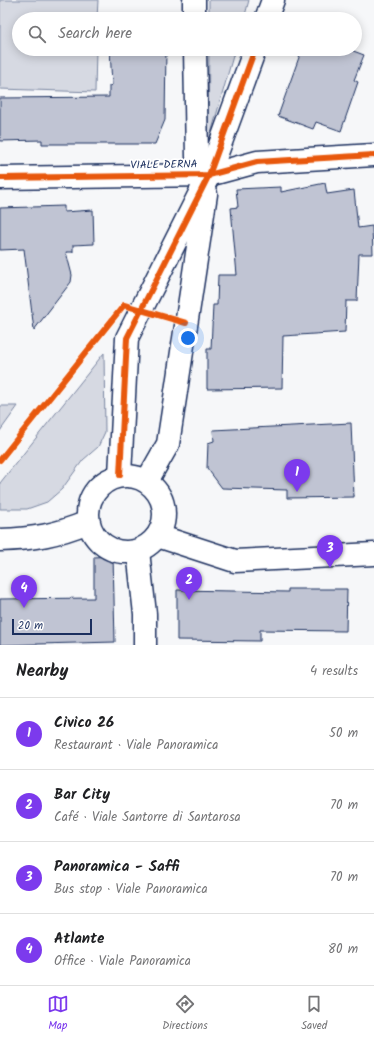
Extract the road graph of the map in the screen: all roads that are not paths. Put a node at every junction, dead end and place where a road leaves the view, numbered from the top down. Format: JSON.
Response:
{"nodes":[{"id":1,"x":194,"y":0,"type":"edge"},
{"id":2,"x":273,"y":0,"type":"edge"},
{"id":3,"x":194,"y":12,"type":"edge"},
{"id":4,"x":269,"y":12,"type":"edge"},
{"id":5,"x":195,"y":56,"type":"edge"},
{"id":6,"x":252,"y":56,"type":"edge"},
{"id":7,"x":374,"y":155,"type":"edge"},
{"id":8,"x":209,"y":175,"type":"junction"},
{"id":9,"x":0,"y":178,"type":"edge"},
{"id":10,"x":120,"y":475,"type":"junction"},
{"id":11,"x":147,"y":481,"type":"junction"},
{"id":12,"x":88,"y":522,"type":"junction"},
{"id":13,"x":158,"y":536,"type":"junction"},
{"id":14,"x":0,"y":540,"type":"edge"},
{"id":15,"x":138,"y":551,"type":"junction"},
{"id":16,"x":374,"y":554,"type":"edge"},
{"id":17,"x":145,"y":645,"type":"edge"}],
"edges":[{"from":1,"to":3,"type":"street"},
{"from":2,"to":4,"type":"street"},
{"from":5,"to":8,"type":"street"},
{"from":6,"to":8,"type":"street"},
{"from":7,"to":8,"type":"street","name":"VIALE DERNA"},
{"from":8,"to":9,"type":"street","name":"VIALE DERNA"},
{"from":8,"to":10,"type":"street"},
{"from":8,"to":11,"type":"street"},
{"from":10,"to":11,"type":"street"},
{"from":10,"to":12,"type":"street"},
{"from":11,"to":13,"type":"street"},
{"from":12,"to":14,"type":"street"},
{"from":12,"to":15,"type":"street"},
{"from":13,"to":15,"type":"street"},
{"from":13,"to":16,"type":"street"},
{"from":15,"to":17,"type":"street"}]}
